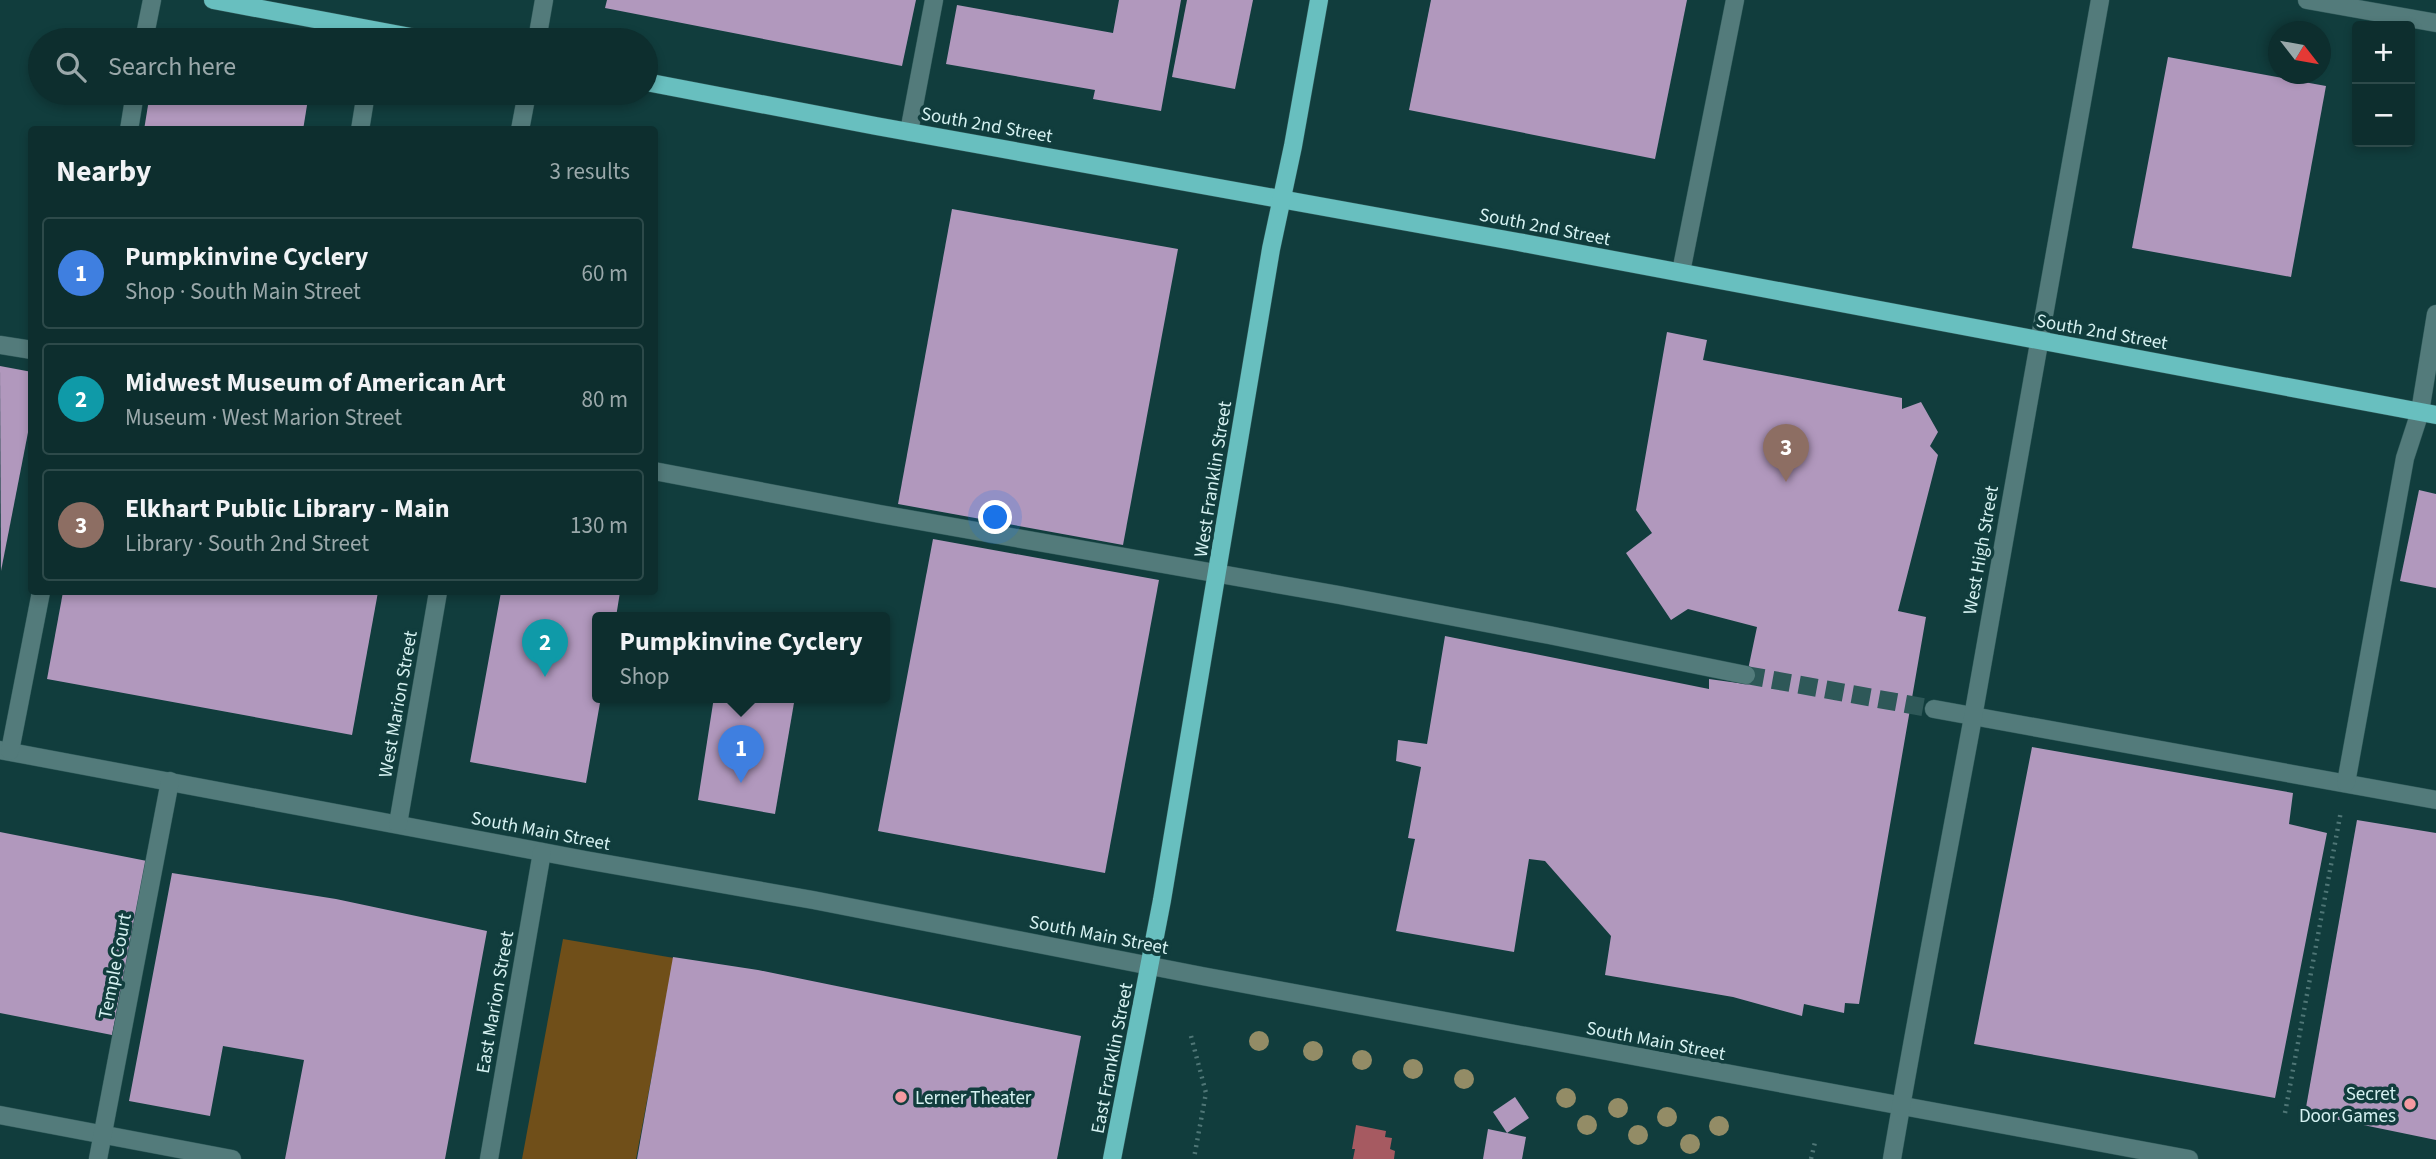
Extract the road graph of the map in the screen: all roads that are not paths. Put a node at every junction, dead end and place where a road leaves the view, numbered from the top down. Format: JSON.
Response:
{"nodes":[{"id":1,"x":152,"y":0,"type":"edge"},
{"id":2,"x":213,"y":0,"type":"edge"},
{"id":3,"x":544,"y":0,"type":"edge"},
{"id":4,"x":934,"y":0,"type":"edge"},
{"id":5,"x":1319,"y":0,"type":"edge"},
{"id":6,"x":1735,"y":0,"type":"edge"},
{"id":7,"x":2100,"y":0,"type":"edge"},
{"id":8,"x":2307,"y":0,"type":"edge"},
{"id":9,"x":2330,"y":2,"type":"edge"},
{"id":10,"x":2436,"y":23,"type":"edge"},
{"id":11,"x":146,"y":28,"type":"edge"},
{"id":12,"x":341,"y":28,"type":"edge"},
{"id":13,"x":539,"y":28,"type":"edge"},
{"id":14,"x":658,"y":84,"type":"edge"},
{"id":15,"x":133,"y":105,"type":"edge"},
{"id":16,"x":364,"y":105,"type":"edge"},
{"id":17,"x":525,"y":105,"type":"edge"},
{"id":18,"x":130,"y":126,"type":"edge"},
{"id":19,"x":361,"y":126,"type":"edge"},
{"id":20,"x":521,"y":126,"type":"edge"},
{"id":21,"x":909,"y":132,"type":"junction"},
{"id":22,"x":1281,"y":198,"type":"junction"},
{"id":23,"x":1681,"y":272,"type":"junction"},
{"id":24,"x":2436,"y":314,"type":"edge"},
{"id":25,"x":2037,"y":340,"type":"junction"},
{"id":26,"x":0,"y":345,"type":"edge"},
{"id":27,"x":28,"y":349,"type":"edge"},
{"id":28,"x":2428,"y":413,"type":"edge"},
{"id":29,"x":658,"y":472,"type":"edge"},
{"id":30,"x":1218,"y":573,"type":"junction"},
{"id":31,"x":40,"y":595,"type":"edge"},
{"id":32,"x":437,"y":595,"type":"edge"},
{"id":33,"x":1746,"y":676,"type":"tunnel mouth"},
{"id":34,"x":1934,"y":709,"type":"tunnel mouth"},
{"id":35,"x":1973,"y":716,"type":"junction"},
{"id":36,"x":5,"y":750,"type":"edge"},
{"id":37,"x":170,"y":781,"type":"junction"},
{"id":38,"x":2346,"y":783,"type":"junction"},
{"id":39,"x":2436,"y":800,"type":"edge"},
{"id":40,"x":398,"y":824,"type":"junction"},
{"id":41,"x":542,"y":852,"type":"junction"},
{"id":42,"x":1150,"y":965,"type":"junction"},
{"id":43,"x":1901,"y":1107,"type":"junction"},
{"id":44,"x":0,"y":1115,"type":"edge"},
{"id":45,"x":102,"y":1135,"type":"junction"},
{"id":46,"x":98,"y":1159,"type":"edge"},
{"id":47,"x":232,"y":1159,"type":"edge"},
{"id":48,"x":489,"y":1159,"type":"edge"},
{"id":49,"x":1112,"y":1159,"type":"edge"},
{"id":50,"x":1892,"y":1159,"type":"edge"},
{"id":51,"x":2189,"y":1159,"type":"edge"}],
"edges":[{"from":1,"to":11,"type":"street"},
{"from":2,"to":12,"type":"main road"},
{"from":3,"to":13,"type":"street"},
{"from":4,"to":21,"type":"street"},
{"from":5,"to":22,"type":"main road","name":"West Franklin Street"},
{"from":6,"to":23,"type":"street"},
{"from":7,"to":25,"type":"street","name":"West High Street"},
{"from":8,"to":9,"type":"street"},
{"from":9,"to":10,"type":"street"},
{"from":14,"to":21,"type":"main road","name":"South 2nd Street"},
{"from":15,"to":18,"type":"street"},
{"from":16,"to":19,"type":"street"},
{"from":17,"to":20,"type":"street"},
{"from":21,"to":22,"type":"main road","name":"South 2nd Street"},
{"from":22,"to":23,"type":"main road","name":"South 2nd Street"},
{"from":22,"to":30,"type":"main road","name":"West Franklin Street"},
{"from":23,"to":25,"type":"main road","name":"South 2nd Street"},
{"from":24,"to":28,"type":"street"},
{"from":25,"to":28,"type":"main road","name":"South 2nd Street"},
{"from":25,"to":35,"type":"street","name":"West High Street"},
{"from":26,"to":27,"type":"street"},
{"from":28,"to":38,"type":"street"},
{"from":29,"to":30,"type":"street"},
{"from":30,"to":33,"type":"street"},
{"from":30,"to":42,"type":"main road","name":"West Franklin Street"},
{"from":31,"to":36,"type":"street"},
{"from":32,"to":40,"type":"street","name":"West Marion Street"},
{"from":34,"to":35,"type":"street"},
{"from":35,"to":38,"type":"street"},
{"from":35,"to":43,"type":"street","name":"West High Street"},
{"from":36,"to":37,"type":"street","name":"South Main Street"},
{"from":37,"to":40,"type":"street","name":"South Main Street"},
{"from":37,"to":45,"type":"street","name":"Temple Court"},
{"from":38,"to":39,"type":"street"},
{"from":40,"to":41,"type":"street","name":"South Main Street"},
{"from":41,"to":42,"type":"street","name":"South Main Street"},
{"from":41,"to":48,"type":"street","name":"East Marion Street"},
{"from":42,"to":43,"type":"street","name":"South Main Street"},
{"from":42,"to":49,"type":"main road","name":"East Franklin Street"},
{"from":43,"to":50,"type":"street","name":"West High Street"},
{"from":43,"to":51,"type":"street","name":"South Main Street"},
{"from":44,"to":45,"type":"street"},
{"from":45,"to":46,"type":"street","name":"Temple Court"},
{"from":45,"to":47,"type":"street"}]}
